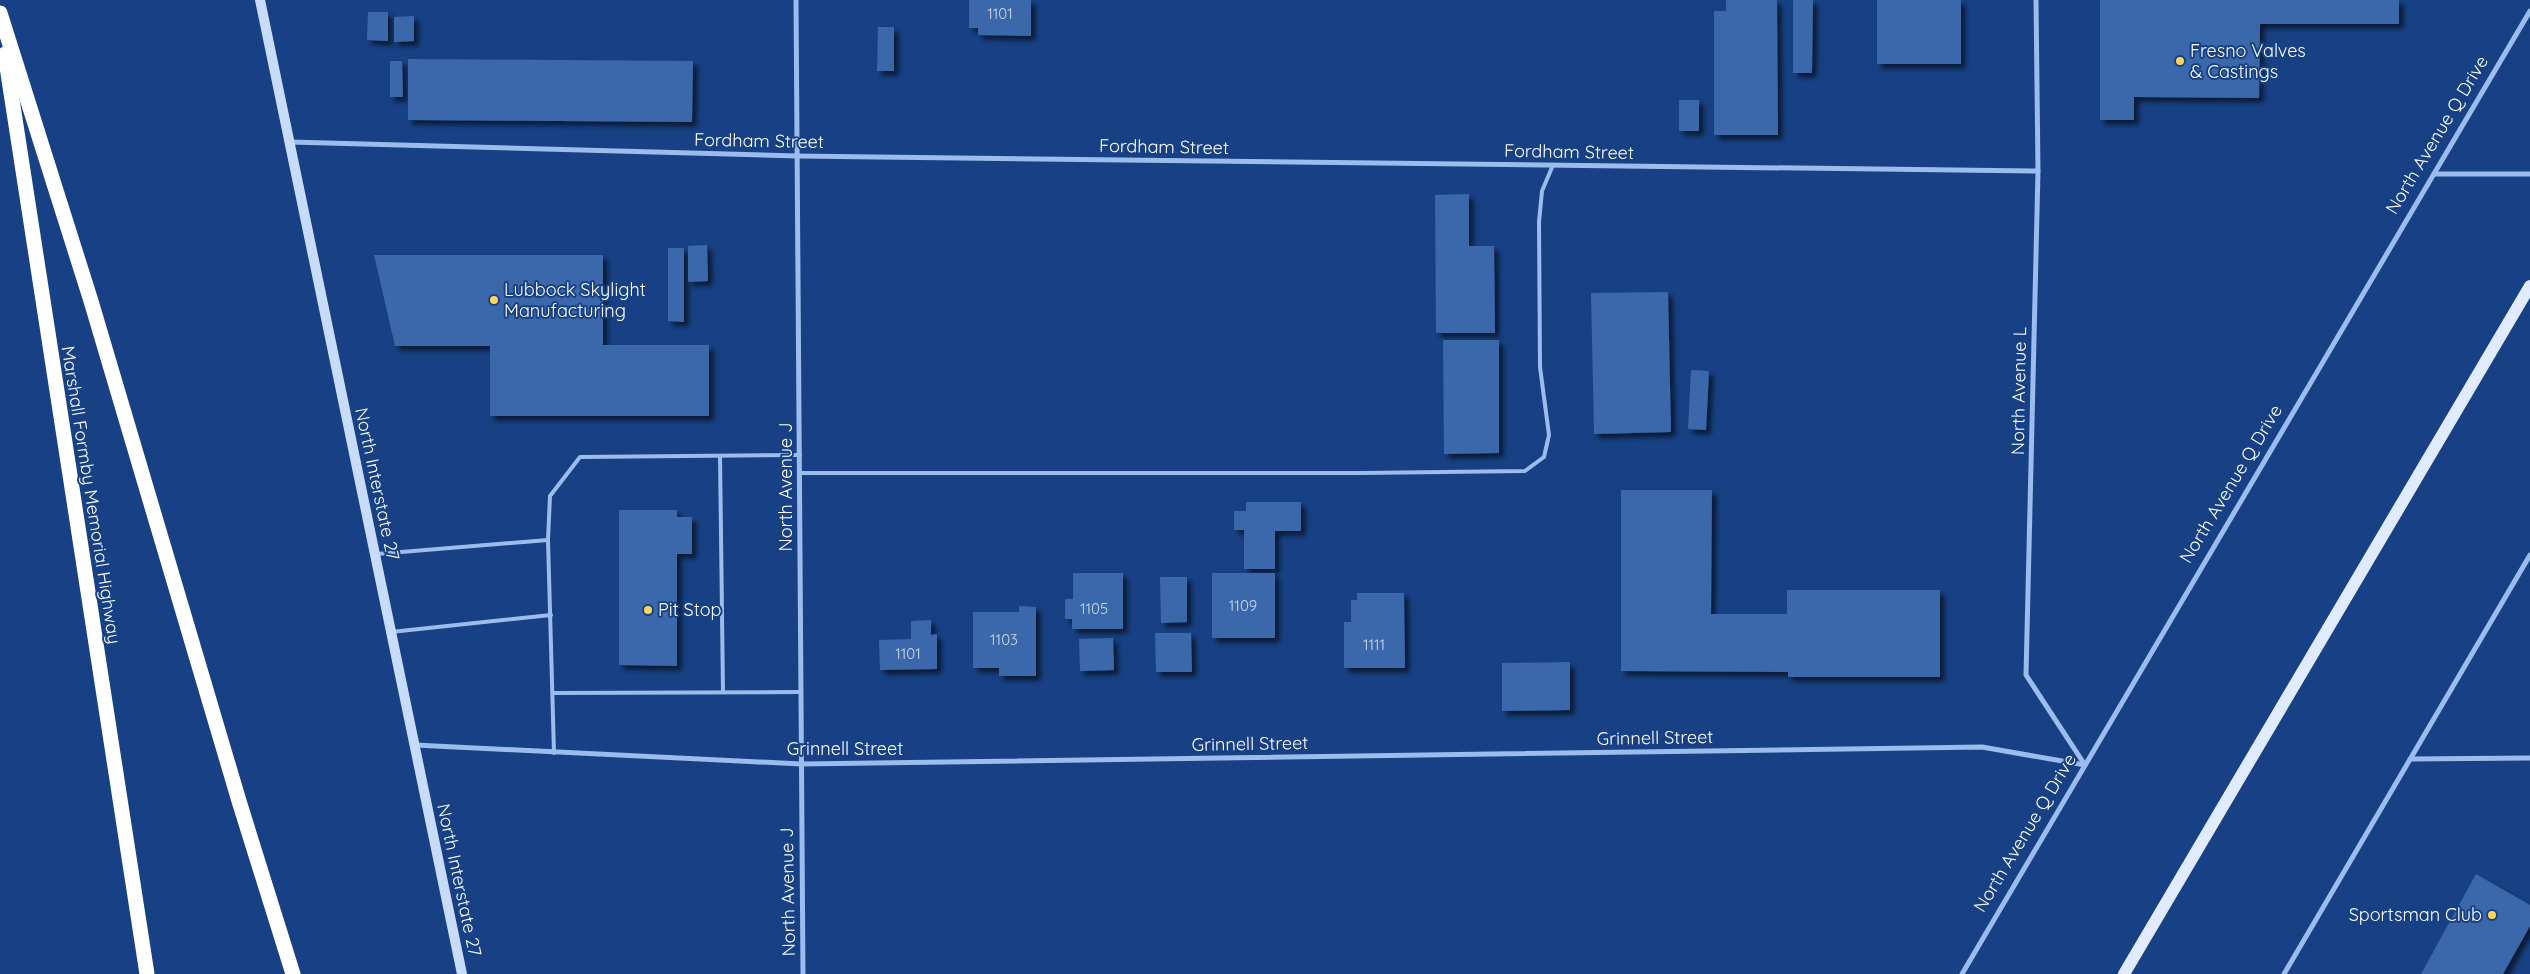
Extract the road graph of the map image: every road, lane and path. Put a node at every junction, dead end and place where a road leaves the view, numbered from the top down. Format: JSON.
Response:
{"nodes":[{"id":1,"x":260,"y":0,"type":"edge"},
{"id":2,"x":796,"y":0,"type":"edge"},
{"id":3,"x":2036,"y":0,"type":"edge"},
{"id":4,"x":2530,"y":11,"type":"edge"},
{"id":5,"x":0,"y":13,"type":"edge"},
{"id":6,"x":0,"y":21,"type":"edge"},
{"id":7,"x":289,"y":142,"type":"junction"},
{"id":8,"x":797,"y":156,"type":"junction"},
{"id":9,"x":1553,"y":165,"type":"junction"},
{"id":10,"x":2038,"y":171,"type":"junction"},
{"id":11,"x":2434,"y":174,"type":"junction"},
{"id":12,"x":2530,"y":174,"type":"edge"},
{"id":13,"x":2530,"y":286,"type":"edge"},
{"id":14,"x":800,"y":455,"type":"junction"},
{"id":15,"x":720,"y":456,"type":"junction"},
{"id":16,"x":798,"y":473,"type":"junction"},
{"id":17,"x":548,"y":540,"type":"junction"},
{"id":18,"x":375,"y":554,"type":"junction"},
{"id":19,"x":2530,"y":555,"type":"edge"},
{"id":20,"x":551,"y":615,"type":"junction"},
{"id":21,"x":391,"y":632,"type":"junction"},
{"id":22,"x":724,"y":692,"type":"junction"},
{"id":23,"x":800,"y":692,"type":"junction"},
{"id":24,"x":553,"y":693,"type":"junction"},
{"id":25,"x":414,"y":744,"type":"junction"},
{"id":26,"x":554,"y":753,"type":"junction"},
{"id":27,"x":2530,"y":758,"type":"edge"},
{"id":28,"x":2410,"y":759,"type":"junction"},
{"id":29,"x":801,"y":764,"type":"junction"},
{"id":30,"x":2085,"y":765,"type":"junction"},
{"id":31,"x":146,"y":974,"type":"edge"},
{"id":32,"x":293,"y":974,"type":"edge"},
{"id":33,"x":462,"y":974,"type":"edge"},
{"id":34,"x":803,"y":974,"type":"edge"},
{"id":35,"x":1962,"y":974,"type":"edge"},
{"id":36,"x":2124,"y":974,"type":"edge"},
{"id":37,"x":2284,"y":974,"type":"edge"}],
"edges":[{"from":1,"to":7,"type":"main road","name":"North Interstate 27"},
{"from":2,"to":8,"type":"street","name":"North Avenue J"},
{"from":3,"to":10,"type":"street","name":"North Avenue L"},
{"from":4,"to":11,"type":"street","name":"North Avenue Q Drive"},
{"from":5,"to":32,"type":"highway"},
{"from":6,"to":31,"type":"highway","name":"Marshall Formby Memorial Highway"},
{"from":7,"to":8,"type":"street","name":"Fordham Street"},
{"from":7,"to":18,"type":"main road","name":"North Interstate 27"},
{"from":8,"to":9,"type":"street","name":"Fordham Street"},
{"from":8,"to":14,"type":"street","name":"North Avenue J"},
{"from":9,"to":10,"type":"street","name":"Fordham Street"},
{"from":9,"to":16,"type":"lane"},
{"from":10,"to":30,"type":"street","name":"North Avenue L"},
{"from":11,"to":12,"type":"street"},
{"from":11,"to":30,"type":"street","name":"North Avenue Q Drive"},
{"from":13,"to":36,"type":"main road"},
{"from":14,"to":15,"type":"lane"},
{"from":14,"to":16,"type":"street","name":"North Avenue J"},
{"from":15,"to":17,"type":"lane"},
{"from":15,"to":22,"type":"lane"},
{"from":16,"to":23,"type":"street","name":"North Avenue J"},
{"from":17,"to":18,"type":"lane"},
{"from":17,"to":20,"type":"lane"},
{"from":18,"to":21,"type":"main road","name":"North Interstate 27"},
{"from":19,"to":28,"type":"street"},
{"from":20,"to":21,"type":"lane"},
{"from":20,"to":24,"type":"lane"},
{"from":21,"to":25,"type":"main road","name":"North Interstate 27"},
{"from":22,"to":23,"type":"lane"},
{"from":22,"to":24,"type":"lane"},
{"from":23,"to":29,"type":"street","name":"North Avenue J"},
{"from":24,"to":26,"type":"lane"},
{"from":25,"to":26,"type":"street","name":"Grinnell Street"},
{"from":25,"to":33,"type":"main road","name":"North Interstate 27"},
{"from":26,"to":29,"type":"street","name":"Grinnell Street"},
{"from":27,"to":28,"type":"street"},
{"from":28,"to":37,"type":"street"},
{"from":29,"to":30,"type":"street","name":"Grinnell Street"},
{"from":29,"to":34,"type":"street","name":"North Avenue J"},
{"from":30,"to":35,"type":"street","name":"North Avenue Q Drive"}]}
